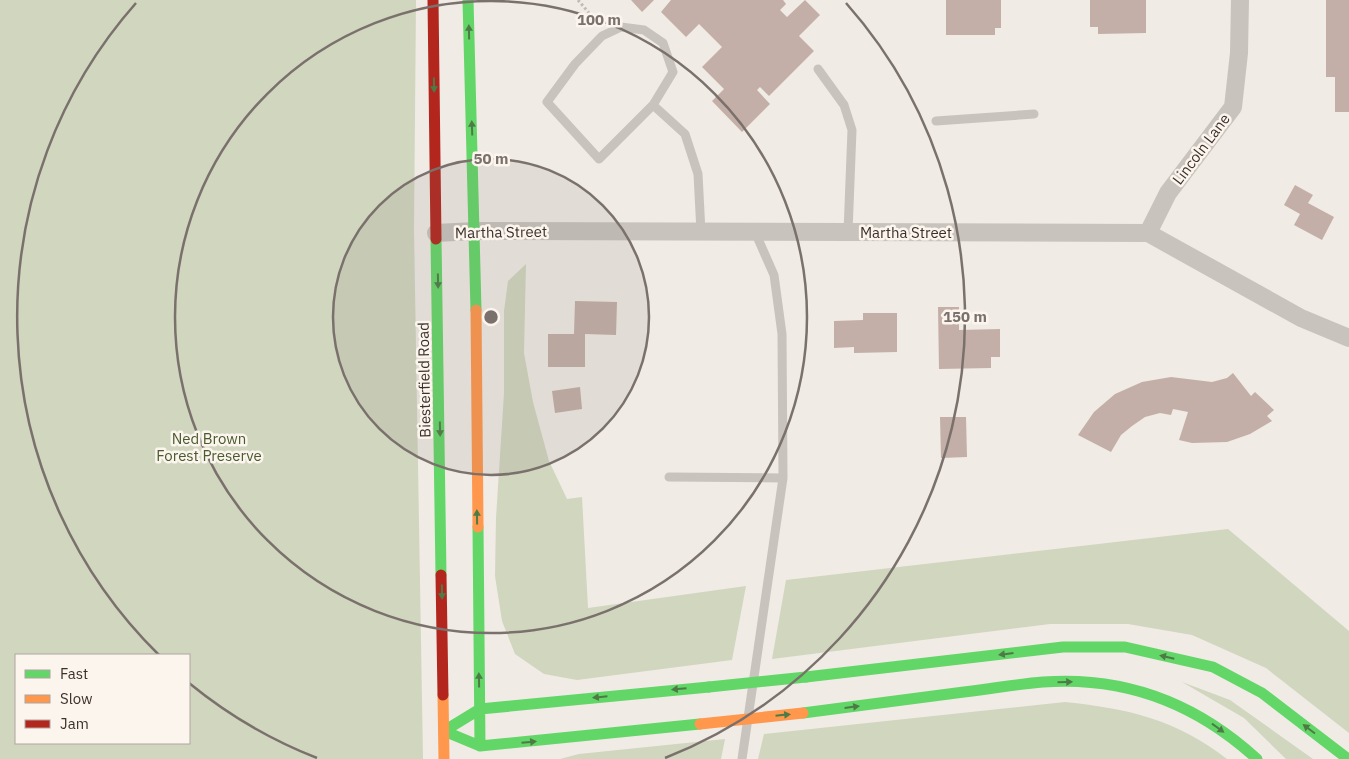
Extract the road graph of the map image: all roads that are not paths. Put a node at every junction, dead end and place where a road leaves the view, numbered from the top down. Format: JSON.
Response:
{"nodes":[{"id":1,"x":433,"y":0,"type":"edge"},
{"id":2,"x":468,"y":0,"type":"edge"},
{"id":3,"x":1240,"y":0,"type":"edge"},
{"id":4,"x":818,"y":70,"type":"dead end"},
{"id":5,"x":653,"y":104,"type":"junction"},
{"id":6,"x":1034,"y":114,"type":"dead end"},
{"id":7,"x":936,"y":121,"type":"dead end"},
{"id":8,"x":475,"y":231,"type":"junction"},
{"id":9,"x":436,"y":232,"type":"junction"},
{"id":10,"x":701,"y":232,"type":"junction"},
{"id":11,"x":756,"y":232,"type":"junction"},
{"id":12,"x":848,"y":232,"type":"junction"},
{"id":13,"x":1148,"y":233,"type":"junction"},
{"id":14,"x":1349,"y":338,"type":"edge"},
{"id":15,"x":669,"y":477,"type":"dead end"},
{"id":16,"x":783,"y":478,"type":"junction"},
{"id":17,"x":480,"y":709,"type":"junction"},
{"id":18,"x":444,"y":731,"type":"junction"},
{"id":19,"x":480,"y":746,"type":"junction"},
{"id":20,"x":444,"y":759,"type":"edge"},
{"id":21,"x":742,"y":759,"type":"edge"},
{"id":22,"x":1256,"y":759,"type":"edge"},
{"id":23,"x":1348,"y":759,"type":"edge"}],
"edges":[{"from":1,"to":9,"type":"main road","name":"Biesterfield Road","one_way":true},
{"from":8,"to":2,"type":"main road","one_way":true},
{"from":3,"to":13,"type":"street","name":"Lincoln Lane"},
{"from":4,"to":12,"type":"lane"},
{"from":5,"to":5,"type":"lane"},
{"from":5,"to":10,"type":"lane"},
{"from":6,"to":7,"type":"lane"},
{"from":8,"to":9,"type":"street","name":"Martha Street"},
{"from":8,"to":10,"type":"street","name":"Martha Street"},
{"from":17,"to":8,"type":"main road","one_way":true},
{"from":9,"to":18,"type":"main road","name":"Biesterfield Road","one_way":true},
{"from":10,"to":11,"type":"street","name":"Martha Street"},
{"from":11,"to":12,"type":"street","name":"Martha Street"},
{"from":11,"to":16,"type":"lane"},
{"from":12,"to":13,"type":"street","name":"Martha Street"},
{"from":13,"to":14,"type":"street","name":"Martha Street"},
{"from":15,"to":16,"type":"lane"},
{"from":16,"to":21,"type":"lane"},
{"from":17,"to":18,"type":"main road"},
{"from":17,"to":19,"type":"main road"},
{"from":23,"to":17,"type":"main road","one_way":true,"bridge":true},
{"from":18,"to":19,"type":"main road"},
{"from":18,"to":20,"type":"main road","name":"Biesterfield Road"},
{"from":19,"to":22,"type":"main road","one_way":true,"bridge":true}]}
